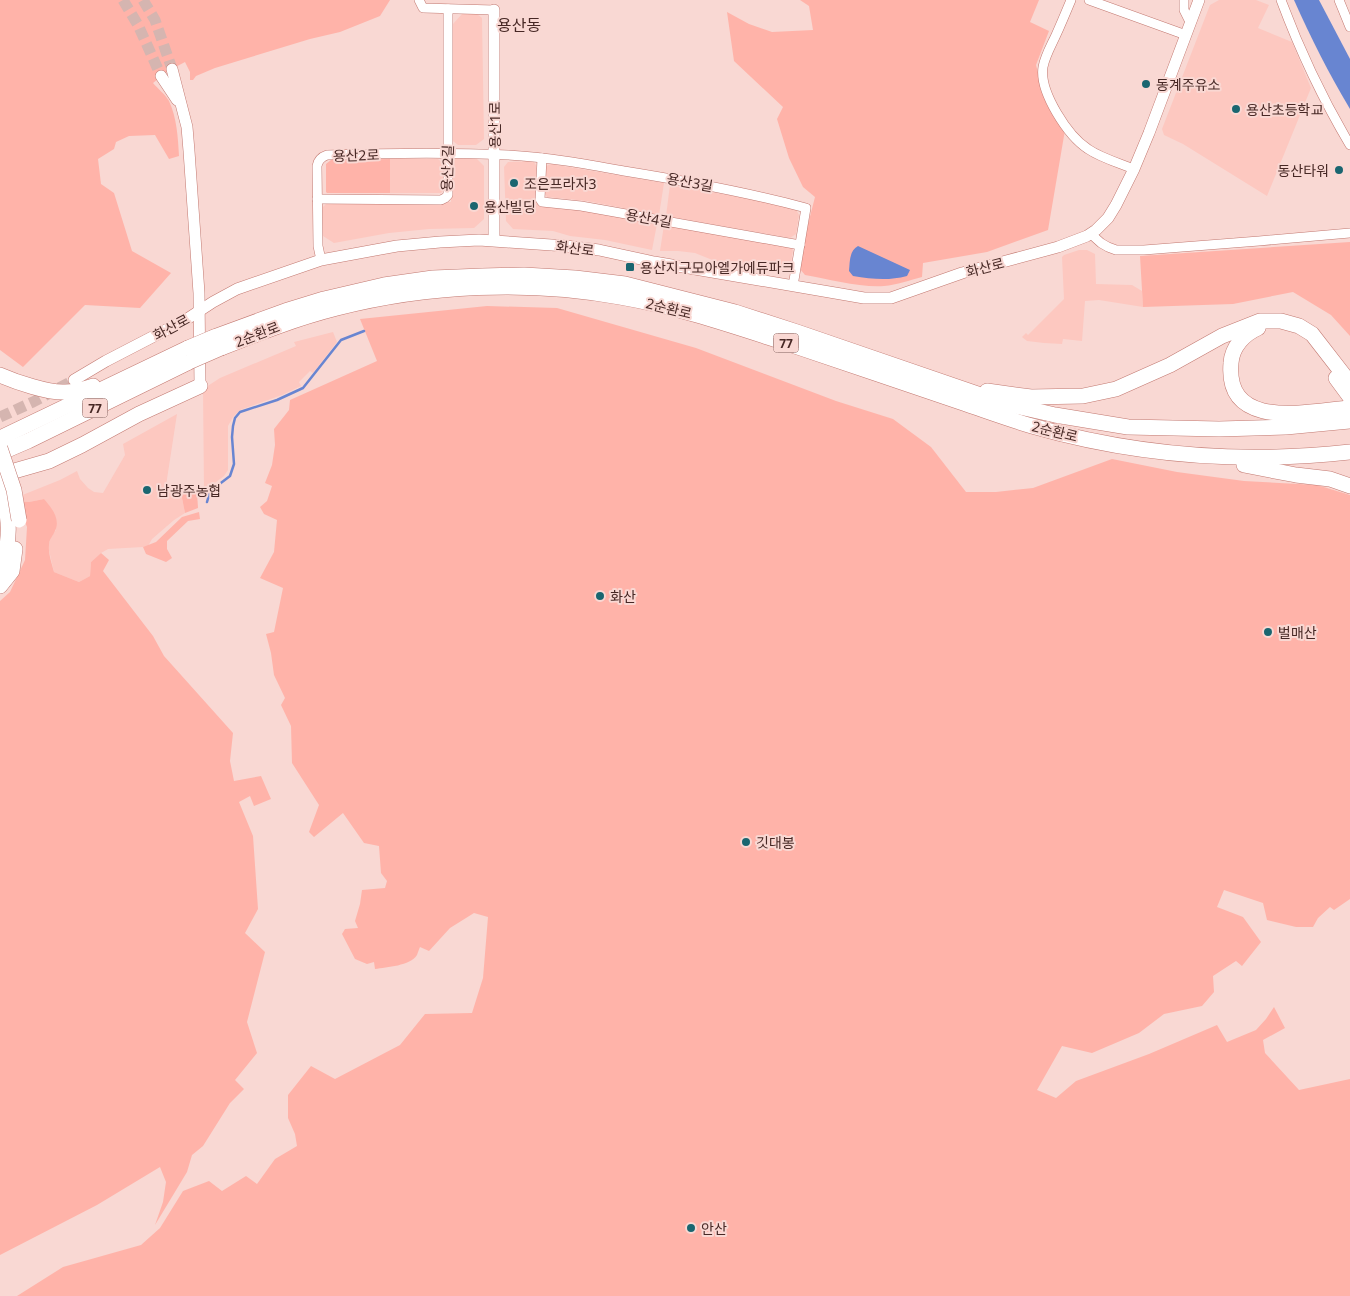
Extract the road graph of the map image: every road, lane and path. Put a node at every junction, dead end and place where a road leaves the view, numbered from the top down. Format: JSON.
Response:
{"nodes":[{"id":1,"x":419,"y":0,"type":"edge"},
{"id":2,"x":1071,"y":0,"type":"edge"},
{"id":3,"x":1089,"y":0,"type":"edge"},
{"id":4,"x":1184,"y":0,"type":"edge"},
{"id":5,"x":1199,"y":0,"type":"edge"},
{"id":6,"x":1282,"y":0,"type":"edge"},
{"id":7,"x":1340,"y":0,"type":"edge"},
{"id":8,"x":448,"y":9,"type":"junction"},
{"id":9,"x":494,"y":10,"type":"joint"},
{"id":10,"x":1190,"y":22,"type":"junction"},
{"id":11,"x":1350,"y":27,"type":"edge"},
{"id":12,"x":1186,"y":35,"type":"junction"},
{"id":13,"x":172,"y":69,"type":"tunnel mouth"},
{"id":14,"x":162,"y":76,"type":"tunnel mouth"},
{"id":15,"x":180,"y":106,"type":"junction"},
{"id":16,"x":1350,"y":144,"type":"edge"},
{"id":17,"x":448,"y":153,"type":"junction"},
{"id":18,"x":494,"y":154,"type":"junction"},
{"id":19,"x":542,"y":158,"type":"junction"},
{"id":20,"x":1134,"y":169,"type":"junction"},
{"id":21,"x":317,"y":200,"type":"junction"},
{"id":22,"x":1350,"y":233,"type":"edge"},
{"id":23,"x":1091,"y":234,"type":"junction"},
{"id":24,"x":494,"y":240,"type":"junction"},
{"id":25,"x":800,"y":245,"type":"junction"},
{"id":26,"x":321,"y":260,"type":"junction"},
{"id":27,"x":793,"y":286,"type":"junction"},
{"id":28,"x":199,"y":311,"type":"junction"},
{"id":29,"x":218,"y":343,"type":"junction"},
{"id":30,"x":189,"y":355,"type":"junction"},
{"id":31,"x":165,"y":360,"type":"junction"},
{"id":32,"x":0,"y":374,"type":"edge"},
{"id":33,"x":74,"y":380,"type":"tunnel mouth"},
{"id":34,"x":1350,"y":383,"type":"edge"},
{"id":35,"x":200,"y":386,"type":"joint"},
{"id":36,"x":966,"y":390,"type":"junction"},
{"id":37,"x":1348,"y":411,"type":"edge"},
{"id":38,"x":0,"y":438,"type":"edge"},
{"id":39,"x":0,"y":448,"type":"edge"},
{"id":40,"x":1350,"y":452,"type":"edge"},
{"id":41,"x":0,"y":453,"type":"edge"},
{"id":42,"x":1196,"y":456,"type":"junction"},
{"id":43,"x":0,"y":475,"type":"edge"},
{"id":44,"x":0,"y":484,"type":"edge"},
{"id":45,"x":1350,"y":486,"type":"edge"},
{"id":46,"x":14,"y":521,"type":"junction"},
{"id":47,"x":0,"y":571,"type":"edge"},
{"id":48,"x":0,"y":586,"type":"edge"}],
"edges":[{"from":1,"to":8,"type":"street"},
{"from":2,"to":20,"type":"street"},
{"from":3,"to":12,"type":"street"},
{"from":4,"to":10,"type":"street"},
{"from":5,"to":10,"type":"main road","name":"화산로"},
{"from":6,"to":16,"type":"street"},
{"from":7,"to":11,"type":"street"},
{"from":8,"to":9,"type":"street"},
{"from":8,"to":17,"type":"street","name":"용산2길"},
{"from":9,"to":18,"type":"main road","name":"용산1로"},
{"from":10,"to":12,"type":"main road","name":"화산로"},
{"from":12,"to":20,"type":"main road","name":"화산로"},
{"from":13,"to":15,"type":"main road"},
{"from":14,"to":15,"type":"main road"},
{"from":15,"to":28,"type":"main road"},
{"from":17,"to":18,"type":"street","name":"용산2로"},
{"from":17,"to":21,"type":"street","name":"용산2로"},
{"from":17,"to":21,"type":"street","name":"용산2길"},
{"from":18,"to":19,"type":"street","name":"용산3길"},
{"from":18,"to":24,"type":"main road","name":"용산1로"},
{"from":19,"to":25,"type":"street","name":"용산3길"},
{"from":19,"to":25,"type":"street","name":"용산4길"},
{"from":20,"to":23,"type":"main road","name":"화산로"},
{"from":21,"to":26,"type":"street","name":"용산2로"},
{"from":22,"to":23,"type":"street"},
{"from":23,"to":27,"type":"main road","name":"화산로"},
{"from":24,"to":26,"type":"main road","name":"화산로"},
{"from":24,"to":27,"type":"main road","name":"화산로"},
{"from":25,"to":27,"type":"street","name":"용산3길"},
{"from":26,"to":28,"type":"main road","name":"화산로"},
{"from":28,"to":33,"type":"main road","name":"화산로"},
{"from":28,"to":35,"type":"main road"},
{"from":29,"to":30,"type":"highway","name":"2순환로","number":"77","bridge":true},
{"from":29,"to":36,"type":"highway","name":"2순환로","number":"77"},
{"from":29,"to":42,"type":"highway","name":"2순환로","number":"77"},
{"from":30,"to":31,"type":"highway","name":"2순환로","number":"77"},
{"from":30,"to":41,"type":"highway","name":"2순환로","number":"77"},
{"from":31,"to":32,"type":"highway"},
{"from":31,"to":38,"type":"highway","name":"2순환로","number":"77"},
{"from":34,"to":36,"type":"highway"},
{"from":35,"to":43,"type":"highway"},
{"from":36,"to":37,"type":"highway","name":"2순환로","number":"77"},
{"from":37,"to":37,"type":"highway"},
{"from":39,"to":46,"type":"highway","bridge":true},
{"from":40,"to":42,"type":"highway","name":"2순환로","number":"77"},
{"from":42,"to":45,"type":"highway"},
{"from":44,"to":46,"type":"highway"},
{"from":46,"to":47,"type":"highway"},
{"from":46,"to":48,"type":"highway"}]}
